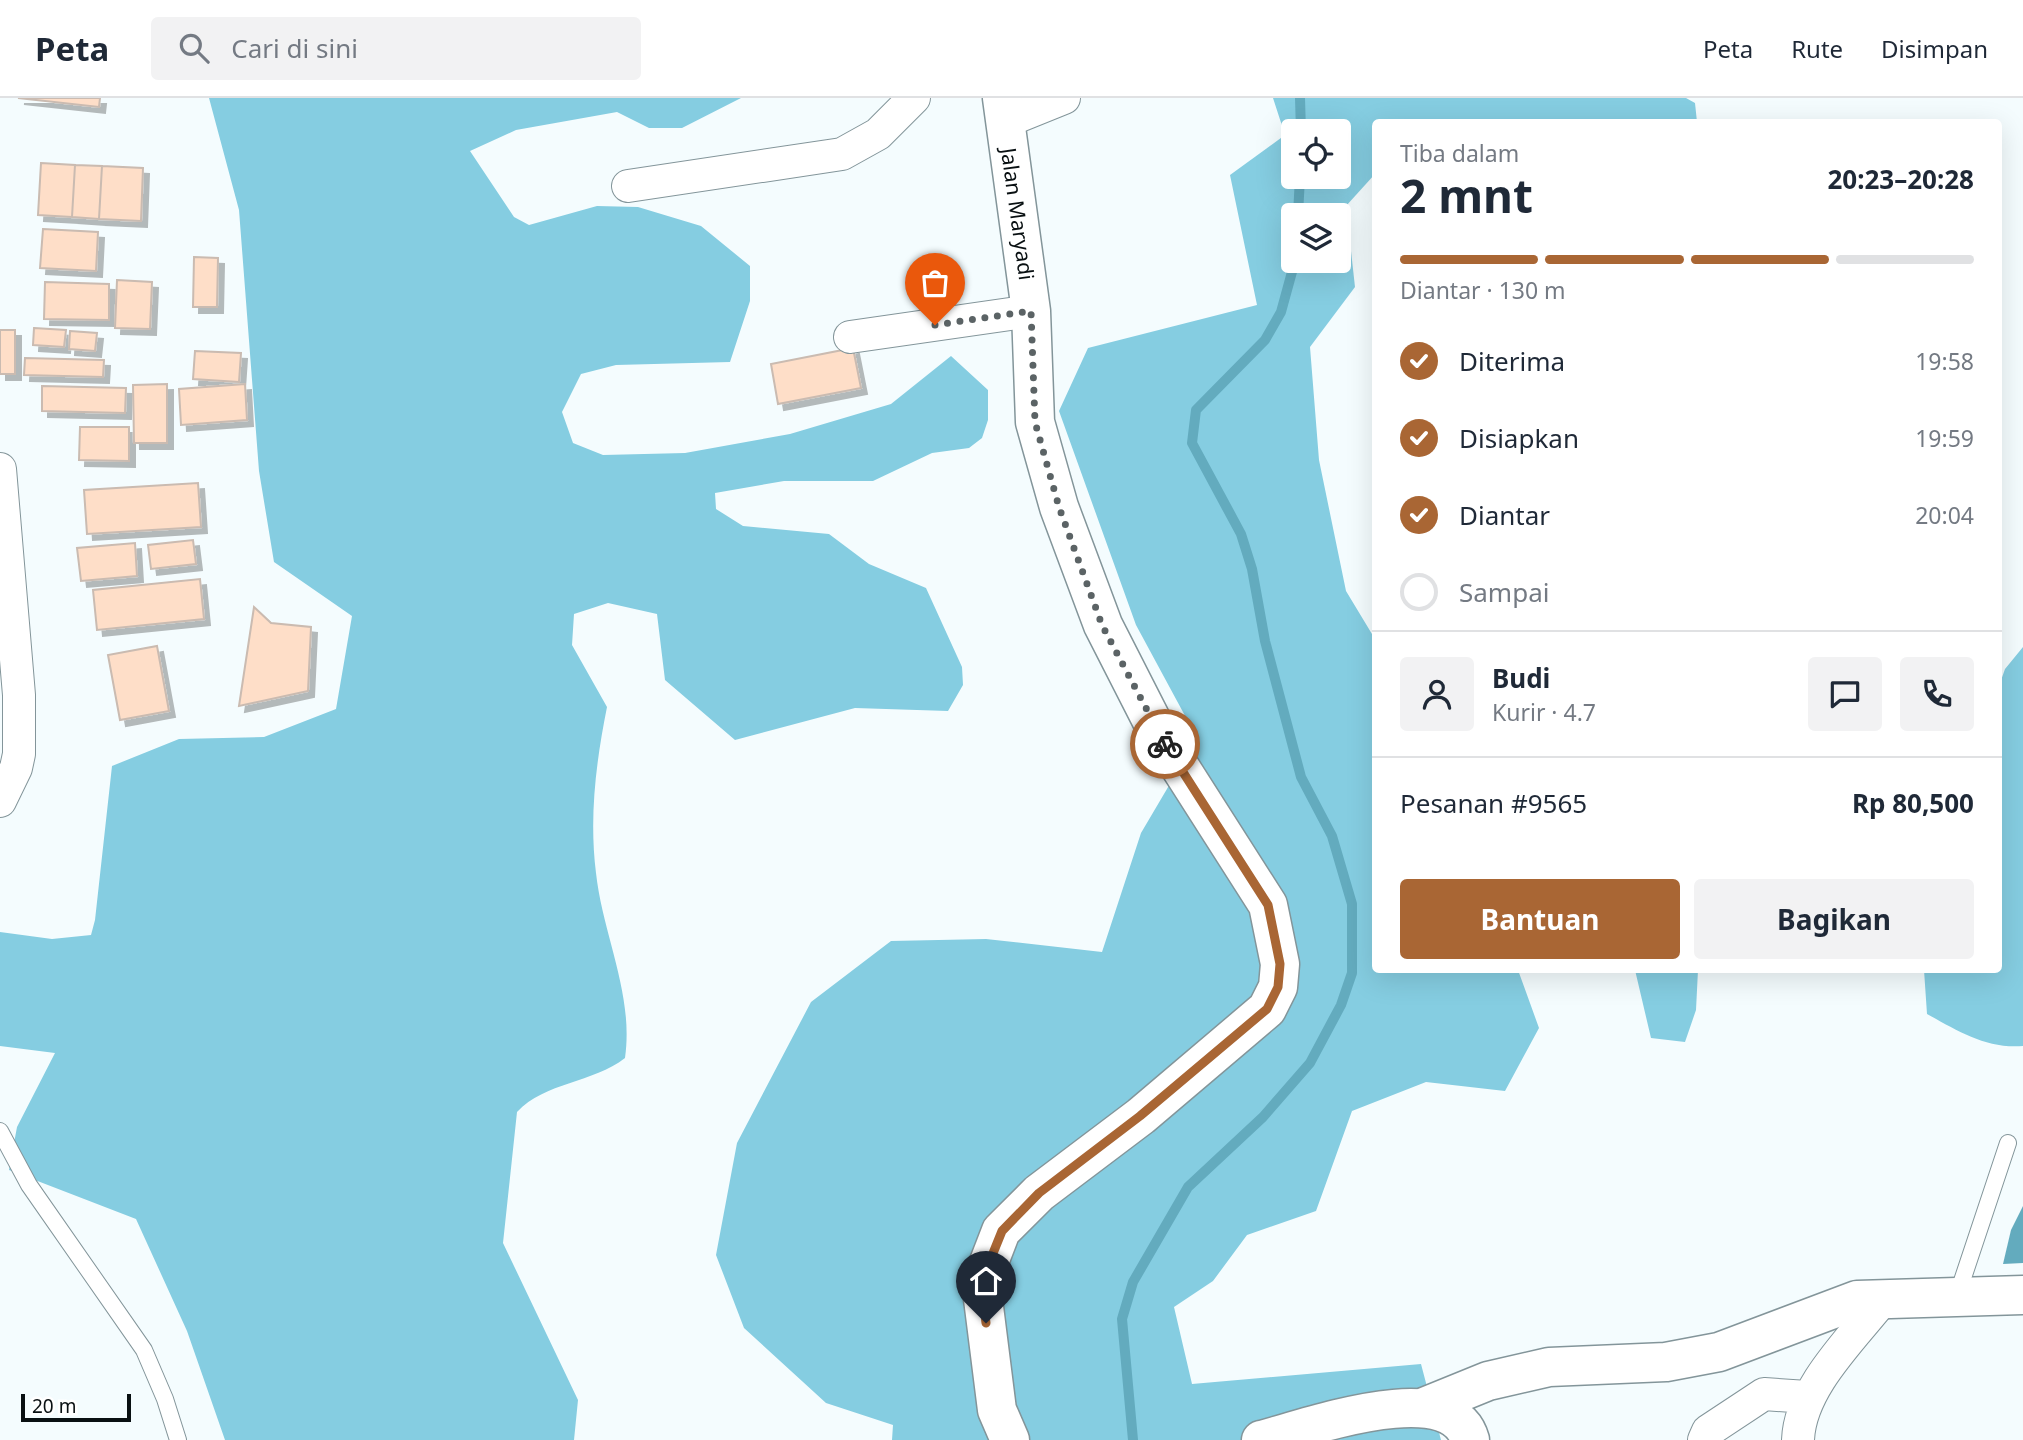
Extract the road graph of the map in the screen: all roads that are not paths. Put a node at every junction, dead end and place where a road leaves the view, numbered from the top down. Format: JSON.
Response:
{"nodes":[{"id":1,"x":914,"y":98,"type":"edge"},
{"id":2,"x":1064,"y":98,"type":"edge"},
{"id":3,"x":1003,"y":108,"type":"edge"},
{"id":4,"x":628,"y":186,"type":"dead end"},
{"id":5,"x":1031,"y":311,"type":"junction"},
{"id":6,"x":850,"y":337,"type":"dead end"},
{"id":7,"x":0,"y":468,"type":"edge"},
{"id":8,"x":0,"y":801,"type":"edge"},
{"id":9,"x":0,"y":1131,"type":"edge"},
{"id":10,"x":2008,"y":1143,"type":"dead end"},
{"id":11,"x":2023,"y":1295,"type":"edge"},
{"id":12,"x":1957,"y":1296,"type":"junction"},
{"id":13,"x":1884,"y":1298,"type":"junction"},
{"id":14,"x":1807,"y":1397,"type":"junction"},
{"id":15,"x":1424,"y":1407,"type":"junction"},
{"id":16,"x":178,"y":1440,"type":"edge"},
{"id":17,"x":1010,"y":1440,"type":"edge"},
{"id":18,"x":1261,"y":1440,"type":"edge"},
{"id":19,"x":1470,"y":1440,"type":"edge"},
{"id":20,"x":1704,"y":1440,"type":"edge"},
{"id":21,"x":1798,"y":1440,"type":"edge"}],
"edges":[{"from":1,"to":4,"type":"street"},
{"from":2,"to":3,"type":"street"},
{"from":3,"to":5,"type":"street","name":"Jalan Maryadi"},
{"from":5,"to":6,"type":"street"},
{"from":5,"to":17,"type":"street","name":"Jalan Maryadi"},
{"from":7,"to":8,"type":"street"},
{"from":9,"to":16,"type":"lane"},
{"from":10,"to":12,"type":"lane"},
{"from":11,"to":12,"type":"street"},
{"from":12,"to":13,"type":"street"},
{"from":13,"to":14,"type":"street"},
{"from":13,"to":15,"type":"street"},
{"from":14,"to":20,"type":"street"},
{"from":14,"to":21,"type":"street"},
{"from":15,"to":18,"type":"street"},
{"from":15,"to":19,"type":"street"}]}
